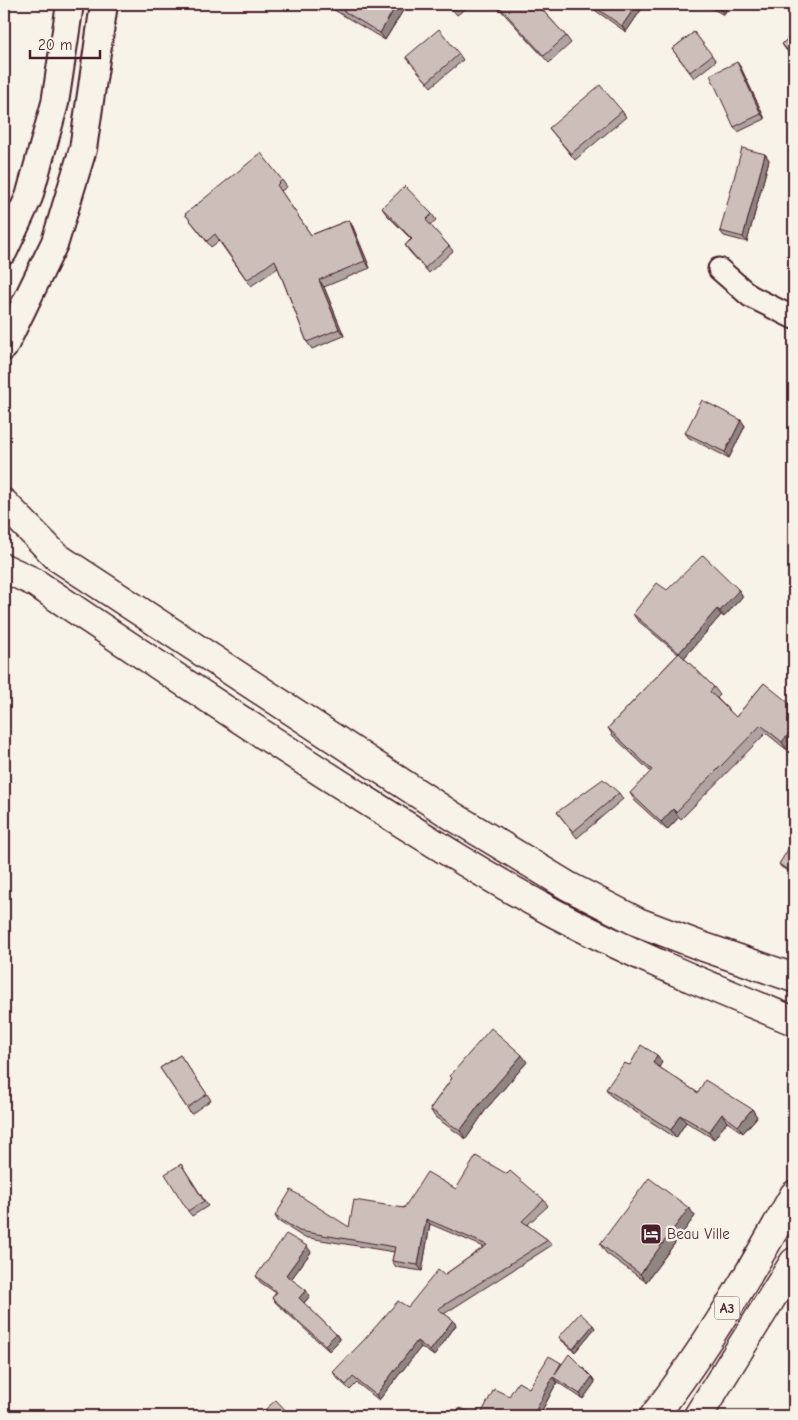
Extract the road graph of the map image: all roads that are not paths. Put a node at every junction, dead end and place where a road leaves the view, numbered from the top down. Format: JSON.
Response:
{"nodes":[{"id":1,"x":70,"y":4,"type":"edge"},
{"id":2,"x":104,"y":4,"type":"edge"},
{"id":3,"x":4,"y":251,"type":"edge"},
{"id":4,"x":719,"y":268,"type":"dead end"},
{"id":5,"x":794,"y":318,"type":"edge"},
{"id":6,"x":4,"y":347,"type":"edge"},
{"id":7,"x":4,"y":503,"type":"edge"},
{"id":8,"x":4,"y":568,"type":"edge"},
{"id":9,"x":794,"y":978,"type":"edge"},
{"id":10,"x":794,"y":1021,"type":"edge"},
{"id":11,"x":794,"y":1195,"type":"edge"},
{"id":12,"x":794,"y":1262,"type":"edge"},
{"id":13,"x":654,"y":1416,"type":"edge"},
{"id":14,"x":698,"y":1416,"type":"edge"}],
"edges":[{"from":1,"to":3,"type":"street"},
{"from":2,"to":6,"type":"street"},
{"from":4,"to":5,"type":"street"},
{"from":7,"to":9,"type":"main road"},
{"from":8,"to":10,"type":"main road"},
{"from":11,"to":13,"type":"main road","number":"A3"},
{"from":12,"to":14,"type":"main road","number":"A3"}]}
